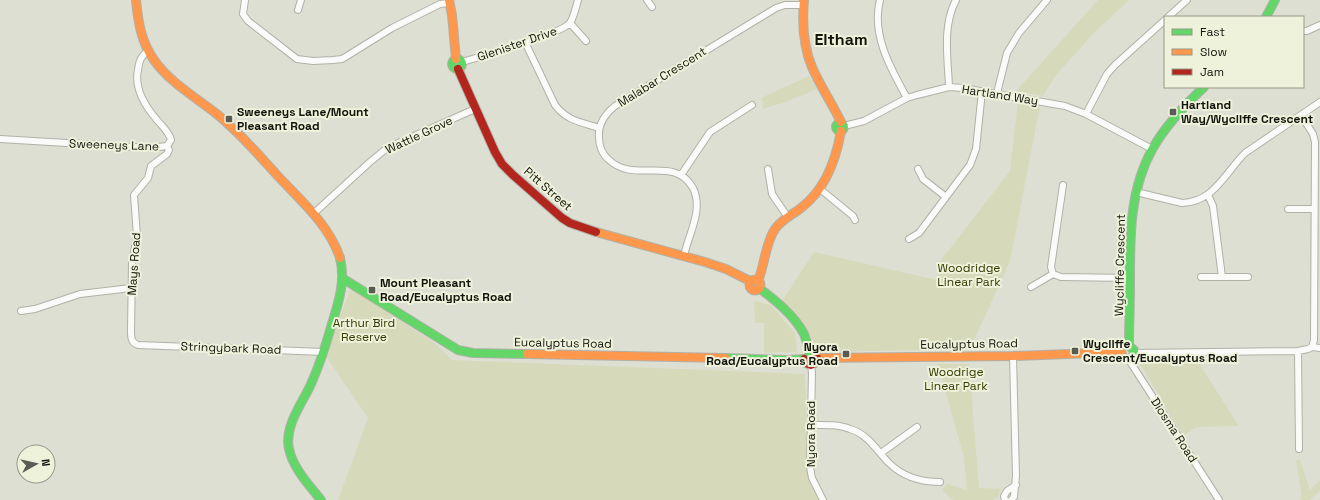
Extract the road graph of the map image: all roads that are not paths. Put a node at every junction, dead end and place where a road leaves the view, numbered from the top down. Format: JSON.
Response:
{"nodes":[{"id":1,"x":136,"y":0,"type":"edge"},
{"id":2,"x":245,"y":0,"type":"edge"},
{"id":3,"x":301,"y":0,"type":"edge"},
{"id":4,"x":578,"y":0,"type":"edge"},
{"id":5,"x":647,"y":0,"type":"edge"},
{"id":6,"x":880,"y":0,"type":"edge"},
{"id":7,"x":956,"y":0,"type":"edge"},
{"id":8,"x":1047,"y":0,"type":"edge"},
{"id":9,"x":1187,"y":0,"type":"edge"},
{"id":10,"x":1275,"y":0,"type":"edge"},
{"id":11,"x":449,"y":1,"type":"edge"},
{"id":12,"x":804,"y":2,"type":"edge"},
{"id":13,"x":652,"y":7,"type":"dead end"},
{"id":14,"x":298,"y":10,"type":"dead end"},
{"id":15,"x":1169,"y":16,"type":"edge"},
{"id":16,"x":1267,"y":16,"type":"edge"},
{"id":17,"x":1164,"y":21,"type":"edge"},
{"id":18,"x":570,"y":23,"type":"junction"},
{"id":19,"x":1320,"y":25,"type":"edge"},
{"id":20,"x":1304,"y":31,"type":"edge"},
{"id":21,"x":586,"y":41,"type":"dead end"},
{"id":22,"x":525,"y":42,"type":"junction"},
{"id":23,"x":148,"y":51,"type":"junction"},
{"id":24,"x":458,"y":63,"type":"junction"},
{"id":25,"x":949,"y":88,"type":"junction"},
{"id":26,"x":1203,"y":88,"type":"edge"},
{"id":27,"x":982,"y":91,"type":"junction"},
{"id":28,"x":997,"y":93,"type":"junction"},
{"id":29,"x":907,"y":98,"type":"junction"},
{"id":30,"x":1320,"y":102,"type":"edge"},
{"id":31,"x":752,"y":105,"type":"dead end"},
{"id":32,"x":475,"y":108,"type":"junction"},
{"id":33,"x":1086,"y":114,"type":"junction"},
{"id":34,"x":1301,"y":115,"type":"junction"},
{"id":35,"x":840,"y":127,"type":"junction"},
{"id":36,"x":599,"y":128,"type":"junction"},
{"id":37,"x":0,"y":139,"type":"edge"},
{"id":38,"x":167,"y":146,"type":"junction"},
{"id":39,"x":1152,"y":149,"type":"junction"},
{"id":40,"x":768,"y":169,"type":"dead end"},
{"id":41,"x":918,"y":169,"type":"dead end"},
{"id":42,"x":681,"y":175,"type":"junction"},
{"id":43,"x":1063,"y":185,"type":"dead end"},
{"id":44,"x":820,"y":189,"type":"junction"},
{"id":45,"x":1136,"y":192,"type":"junction"},
{"id":46,"x":1208,"y":195,"type":"junction"},
{"id":47,"x":946,"y":197,"type":"junction"},
{"id":48,"x":1288,"y":209,"type":"dead end"},
{"id":49,"x":1314,"y":209,"type":"junction"},
{"id":50,"x":313,"y":214,"type":"junction"},
{"id":51,"x":787,"y":216,"type":"junction"},
{"id":52,"x":855,"y":220,"type":"dead end"},
{"id":53,"x":1317,"y":229,"type":"edge"},
{"id":54,"x":909,"y":239,"type":"dead end"},
{"id":55,"x":684,"y":256,"type":"junction"},
{"id":56,"x":1052,"y":274,"type":"junction"},
{"id":57,"x":1201,"y":277,"type":"dead end"},
{"id":58,"x":1222,"y":277,"type":"junction"},
{"id":59,"x":1248,"y":277,"type":"dead end"},
{"id":60,"x":342,"y":278,"type":"junction"},
{"id":61,"x":1130,"y":278,"type":"junction"},
{"id":62,"x":756,"y":283,"type":"junction"},
{"id":63,"x":1031,"y":287,"type":"dead end"},
{"id":64,"x":131,"y":288,"type":"junction"},
{"id":65,"x":21,"y":311,"type":"dead end"},
{"id":66,"x":138,"y":345,"type":"joint"},
{"id":67,"x":1312,"y":347,"type":"junction"},
{"id":68,"x":1320,"y":348,"type":"edge"},
{"id":69,"x":1131,"y":349,"type":"junction"},
{"id":70,"x":1298,"y":351,"type":"junction"},
{"id":71,"x":324,"y":352,"type":"junction"},
{"id":72,"x":809,"y":352,"type":"junction"},
{"id":73,"x":1121,"y":352,"type":"junction"},
{"id":74,"x":1013,"y":356,"type":"junction"},
{"id":75,"x":817,"y":358,"type":"junction"},
{"id":76,"x":804,"y":359,"type":"junction"},
{"id":77,"x":1129,"y":360,"type":"junction"},
{"id":78,"x":811,"y":365,"type":"junction"},
{"id":79,"x":810,"y":425,"type":"junction"},
{"id":80,"x":917,"y":427,"type":"dead end"},
{"id":81,"x":1299,"y":449,"type":"dead end"},
{"id":82,"x":881,"y":453,"type":"junction"},
{"id":83,"x":940,"y":482,"type":"dead end"},
{"id":84,"x":1016,"y":484,"type":"junction"},
{"id":85,"x":321,"y":500,"type":"edge"},
{"id":86,"x":823,"y":500,"type":"edge"},
{"id":87,"x":1005,"y":500,"type":"edge"},
{"id":88,"x":1011,"y":500,"type":"edge"},
{"id":89,"x":1219,"y":500,"type":"edge"}],
"edges":[{"from":1,"to":23,"type":"street"},
{"from":2,"to":11,"type":"street"},
{"from":3,"to":14,"type":"street"},
{"from":4,"to":18,"type":"street","name":"Glenister Drive"},
{"from":5,"to":13,"type":"street"},
{"from":6,"to":29,"type":"street"},
{"from":7,"to":25,"type":"street"},
{"from":8,"to":28,"type":"street"},
{"from":9,"to":15,"type":"street"},
{"from":10,"to":16,"type":"street"},
{"from":11,"to":24,"type":"street","name":"Pitt Street"},
{"from":12,"to":35,"type":"street"},
{"from":12,"to":36,"type":"street","name":"Malabar Crescent"},
{"from":17,"to":33,"type":"street"},
{"from":18,"to":21,"type":"street"},
{"from":18,"to":22,"type":"street","name":"Glenister Drive"},
{"from":19,"to":20,"type":"street"},
{"from":22,"to":24,"type":"street","name":"Glenister Drive"},
{"from":22,"to":36,"type":"street"},
{"from":23,"to":38,"type":"street","name":"Sweeneys Lane"},
{"from":23,"to":50,"type":"street"},
{"from":24,"to":32,"type":"street","name":"Pitt Street"},
{"from":25,"to":27,"type":"street","name":"Hartland Way"},
{"from":25,"to":29,"type":"street","name":"Hartland Way"},
{"from":26,"to":39,"type":"street","name":"Wycliffe Crescent"},
{"from":27,"to":28,"type":"street","name":"Hartland Way"},
{"from":27,"to":47,"type":"street"},
{"from":28,"to":33,"type":"street","name":"Hartland Way"},
{"from":29,"to":35,"type":"street","name":"Hartland Way"},
{"from":30,"to":34,"type":"street"},
{"from":31,"to":42,"type":"street"},
{"from":32,"to":50,"type":"street","name":"Wattle Grove"},
{"from":32,"to":55,"type":"street","name":"Pitt Street"},
{"from":33,"to":39,"type":"street","name":"Hartland Way"},
{"from":34,"to":46,"type":"street"},
{"from":34,"to":49,"type":"street"},
{"from":35,"to":44,"type":"street"},
{"from":36,"to":42,"type":"street"},
{"from":37,"to":38,"type":"street","name":"Sweeneys Lane"},
{"from":38,"to":64,"type":"street","name":"Mays Road"},
{"from":39,"to":45,"type":"street","name":"Wycliffe Crescent"},
{"from":40,"to":51,"type":"street"},
{"from":41,"to":47,"type":"street"},
{"from":42,"to":55,"type":"street"},
{"from":43,"to":56,"type":"street"},
{"from":44,"to":51,"type":"street"},
{"from":44,"to":52,"type":"street"},
{"from":45,"to":46,"type":"street"},
{"from":45,"to":61,"type":"street","name":"Wycliffe Crescent"},
{"from":46,"to":58,"type":"street"},
{"from":47,"to":54,"type":"street"},
{"from":48,"to":49,"type":"street"},
{"from":49,"to":53,"type":"street"},
{"from":50,"to":60,"type":"street"},
{"from":51,"to":62,"type":"street"},
{"from":53,"to":67,"type":"street"},
{"from":55,"to":62,"type":"street","name":"Pitt Street"},
{"from":56,"to":61,"type":"street"},
{"from":56,"to":63,"type":"street"},
{"from":57,"to":58,"type":"street"},
{"from":58,"to":59,"type":"street"},
{"from":60,"to":71,"type":"street"},
{"from":60,"to":76,"type":"street","name":"Eucalyptus Road"},
{"from":61,"to":69,"type":"street","name":"Wycliffe Crescent"},
{"from":62,"to":72,"type":"street","name":"Pitt Street"},
{"from":64,"to":65,"type":"street"},
{"from":64,"to":66,"type":"street","name":"Mays Road"},
{"from":66,"to":71,"type":"street","name":"Stringybark Road"},
{"from":67,"to":68,"type":"street"},
{"from":67,"to":70,"type":"street"},
{"from":69,"to":70,"type":"street"},
{"from":69,"to":73,"type":"street"},
{"from":69,"to":77,"type":"street"},
{"from":70,"to":81,"type":"street"},
{"from":71,"to":85,"type":"street"},
{"from":72,"to":75,"type":"street"},
{"from":72,"to":76,"type":"street"},
{"from":73,"to":74,"type":"street","name":"Eucalyptus Road"},
{"from":73,"to":77,"type":"street"},
{"from":74,"to":75,"type":"street","name":"Eucalyptus Road"},
{"from":74,"to":84,"type":"street"},
{"from":75,"to":78,"type":"street"},
{"from":76,"to":78,"type":"street"},
{"from":77,"to":89,"type":"street","name":"Diosma Road"},
{"from":78,"to":79,"type":"street","name":"Nyora Road"},
{"from":79,"to":82,"type":"street"},
{"from":79,"to":86,"type":"street","name":"Nyora Road"},
{"from":80,"to":82,"type":"street"},
{"from":82,"to":83,"type":"street"},
{"from":84,"to":87,"type":"street"},
{"from":84,"to":88,"type":"street"}]}
